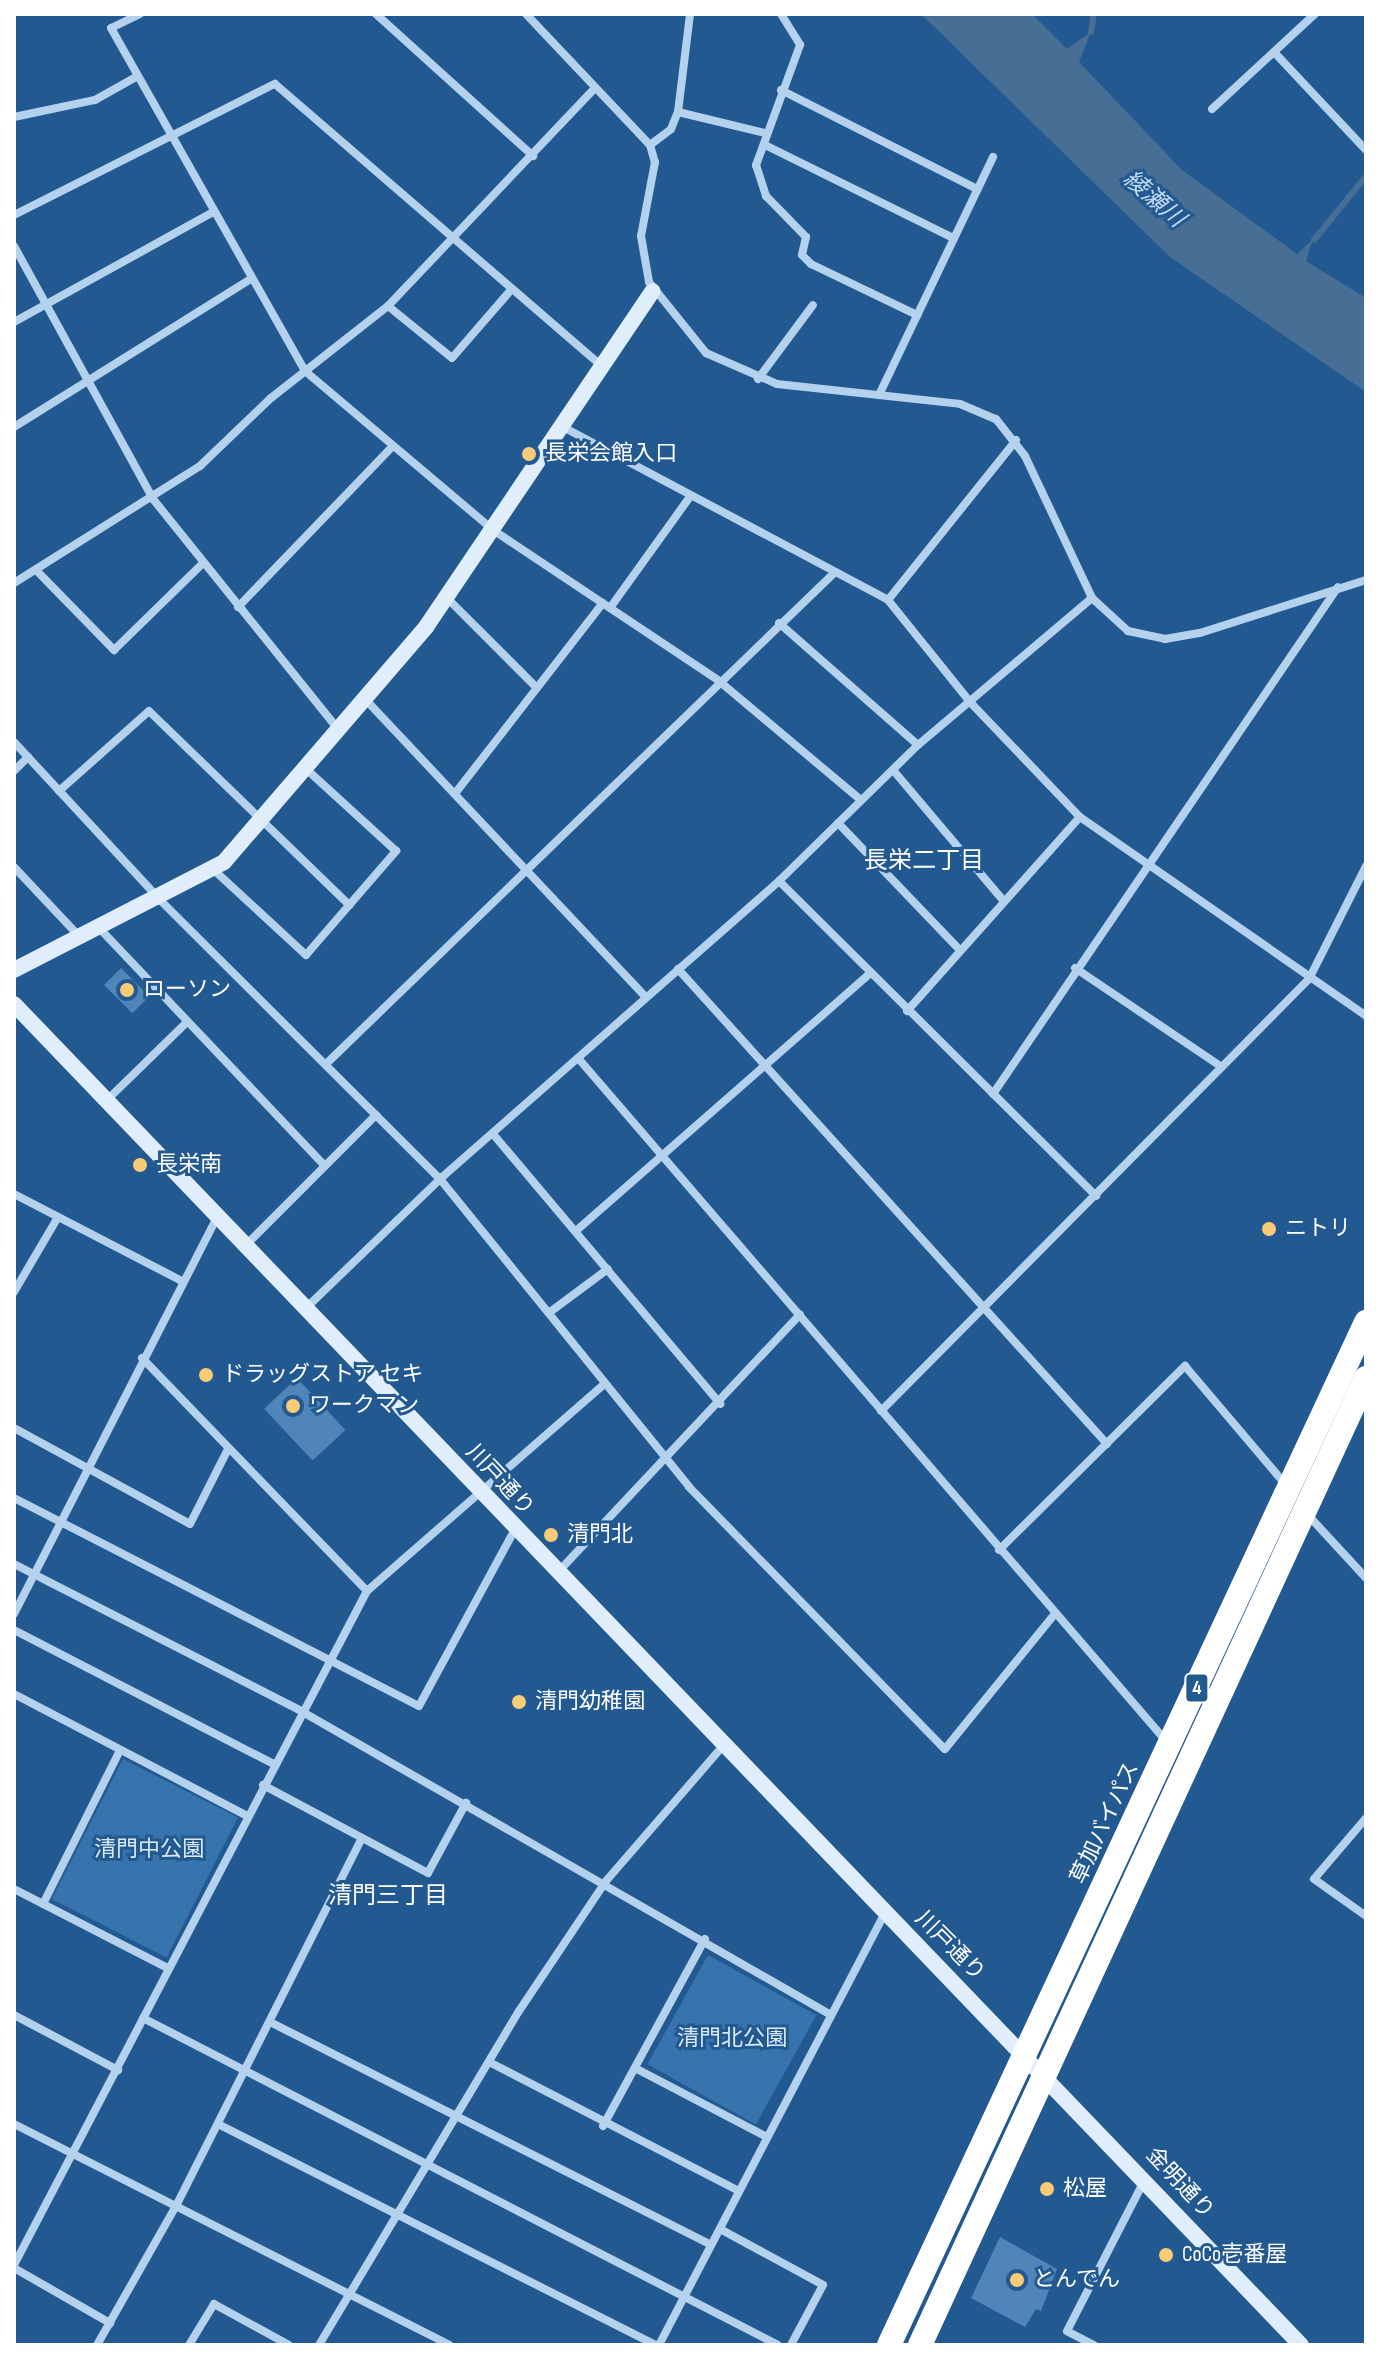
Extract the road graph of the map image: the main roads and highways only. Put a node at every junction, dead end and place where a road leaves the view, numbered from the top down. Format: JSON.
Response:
{"nodes":[{"id":1,"x":1366,"y":1322,"type":"edge"},
{"id":2,"x":1366,"y":1378,"type":"edge"},
{"id":3,"x":889,"y":2345,"type":"edge"},
{"id":4,"x":920,"y":2345,"type":"edge"}],
"edges":[{"from":1,"to":3,"type":"highway","name":"草加バイパス","number":"4"},
{"from":2,"to":4,"type":"highway","number":"4"}]}
